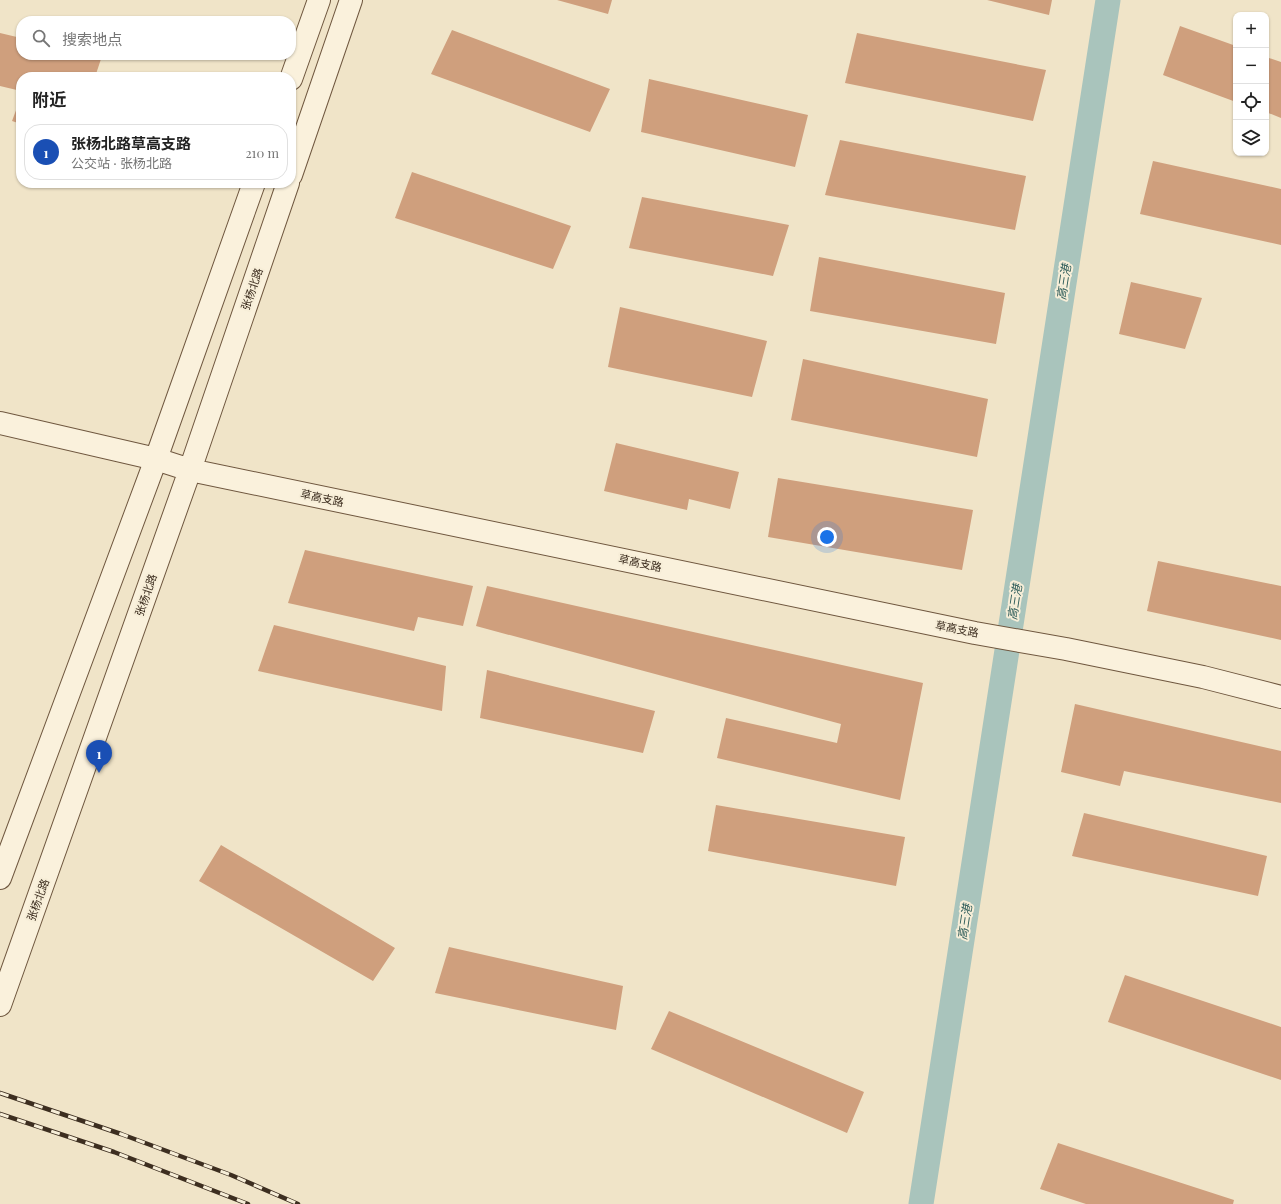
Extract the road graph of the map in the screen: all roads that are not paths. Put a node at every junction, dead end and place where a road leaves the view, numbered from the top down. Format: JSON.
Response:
{"nodes":[{"id":1,"x":319,"y":0,"type":"edge"},
{"id":2,"x":351,"y":0,"type":"edge"},
{"id":3,"x":293,"y":72,"type":"edge"},
{"id":4,"x":296,"y":160,"type":"edge"},
{"id":5,"x":252,"y":188,"type":"edge"},
{"id":6,"x":286,"y":188,"type":"edge"},
{"id":7,"x":0,"y":423,"type":"edge"},
{"id":8,"x":156,"y":459,"type":"junction"},
{"id":9,"x":190,"y":470,"type":"junction"},
{"id":10,"x":1281,"y":697,"type":"edge"},
{"id":11,"x":0,"y":878,"type":"edge"},
{"id":12,"x":0,"y":1005,"type":"edge"}],
"edges":[{"from":1,"to":3,"type":"main road"},
{"from":2,"to":4,"type":"main road"},
{"from":5,"to":8,"type":"main road"},
{"from":6,"to":9,"type":"main road","name":"张杨北路"},
{"from":7,"to":8,"type":"main road","name":"草高支路"},
{"from":8,"to":9,"type":"main road","name":"草高支路"},
{"from":8,"to":11,"type":"main road"},
{"from":9,"to":10,"type":"main road","name":"草高支路"},
{"from":9,"to":12,"type":"main road","name":"张杨北路"}]}
